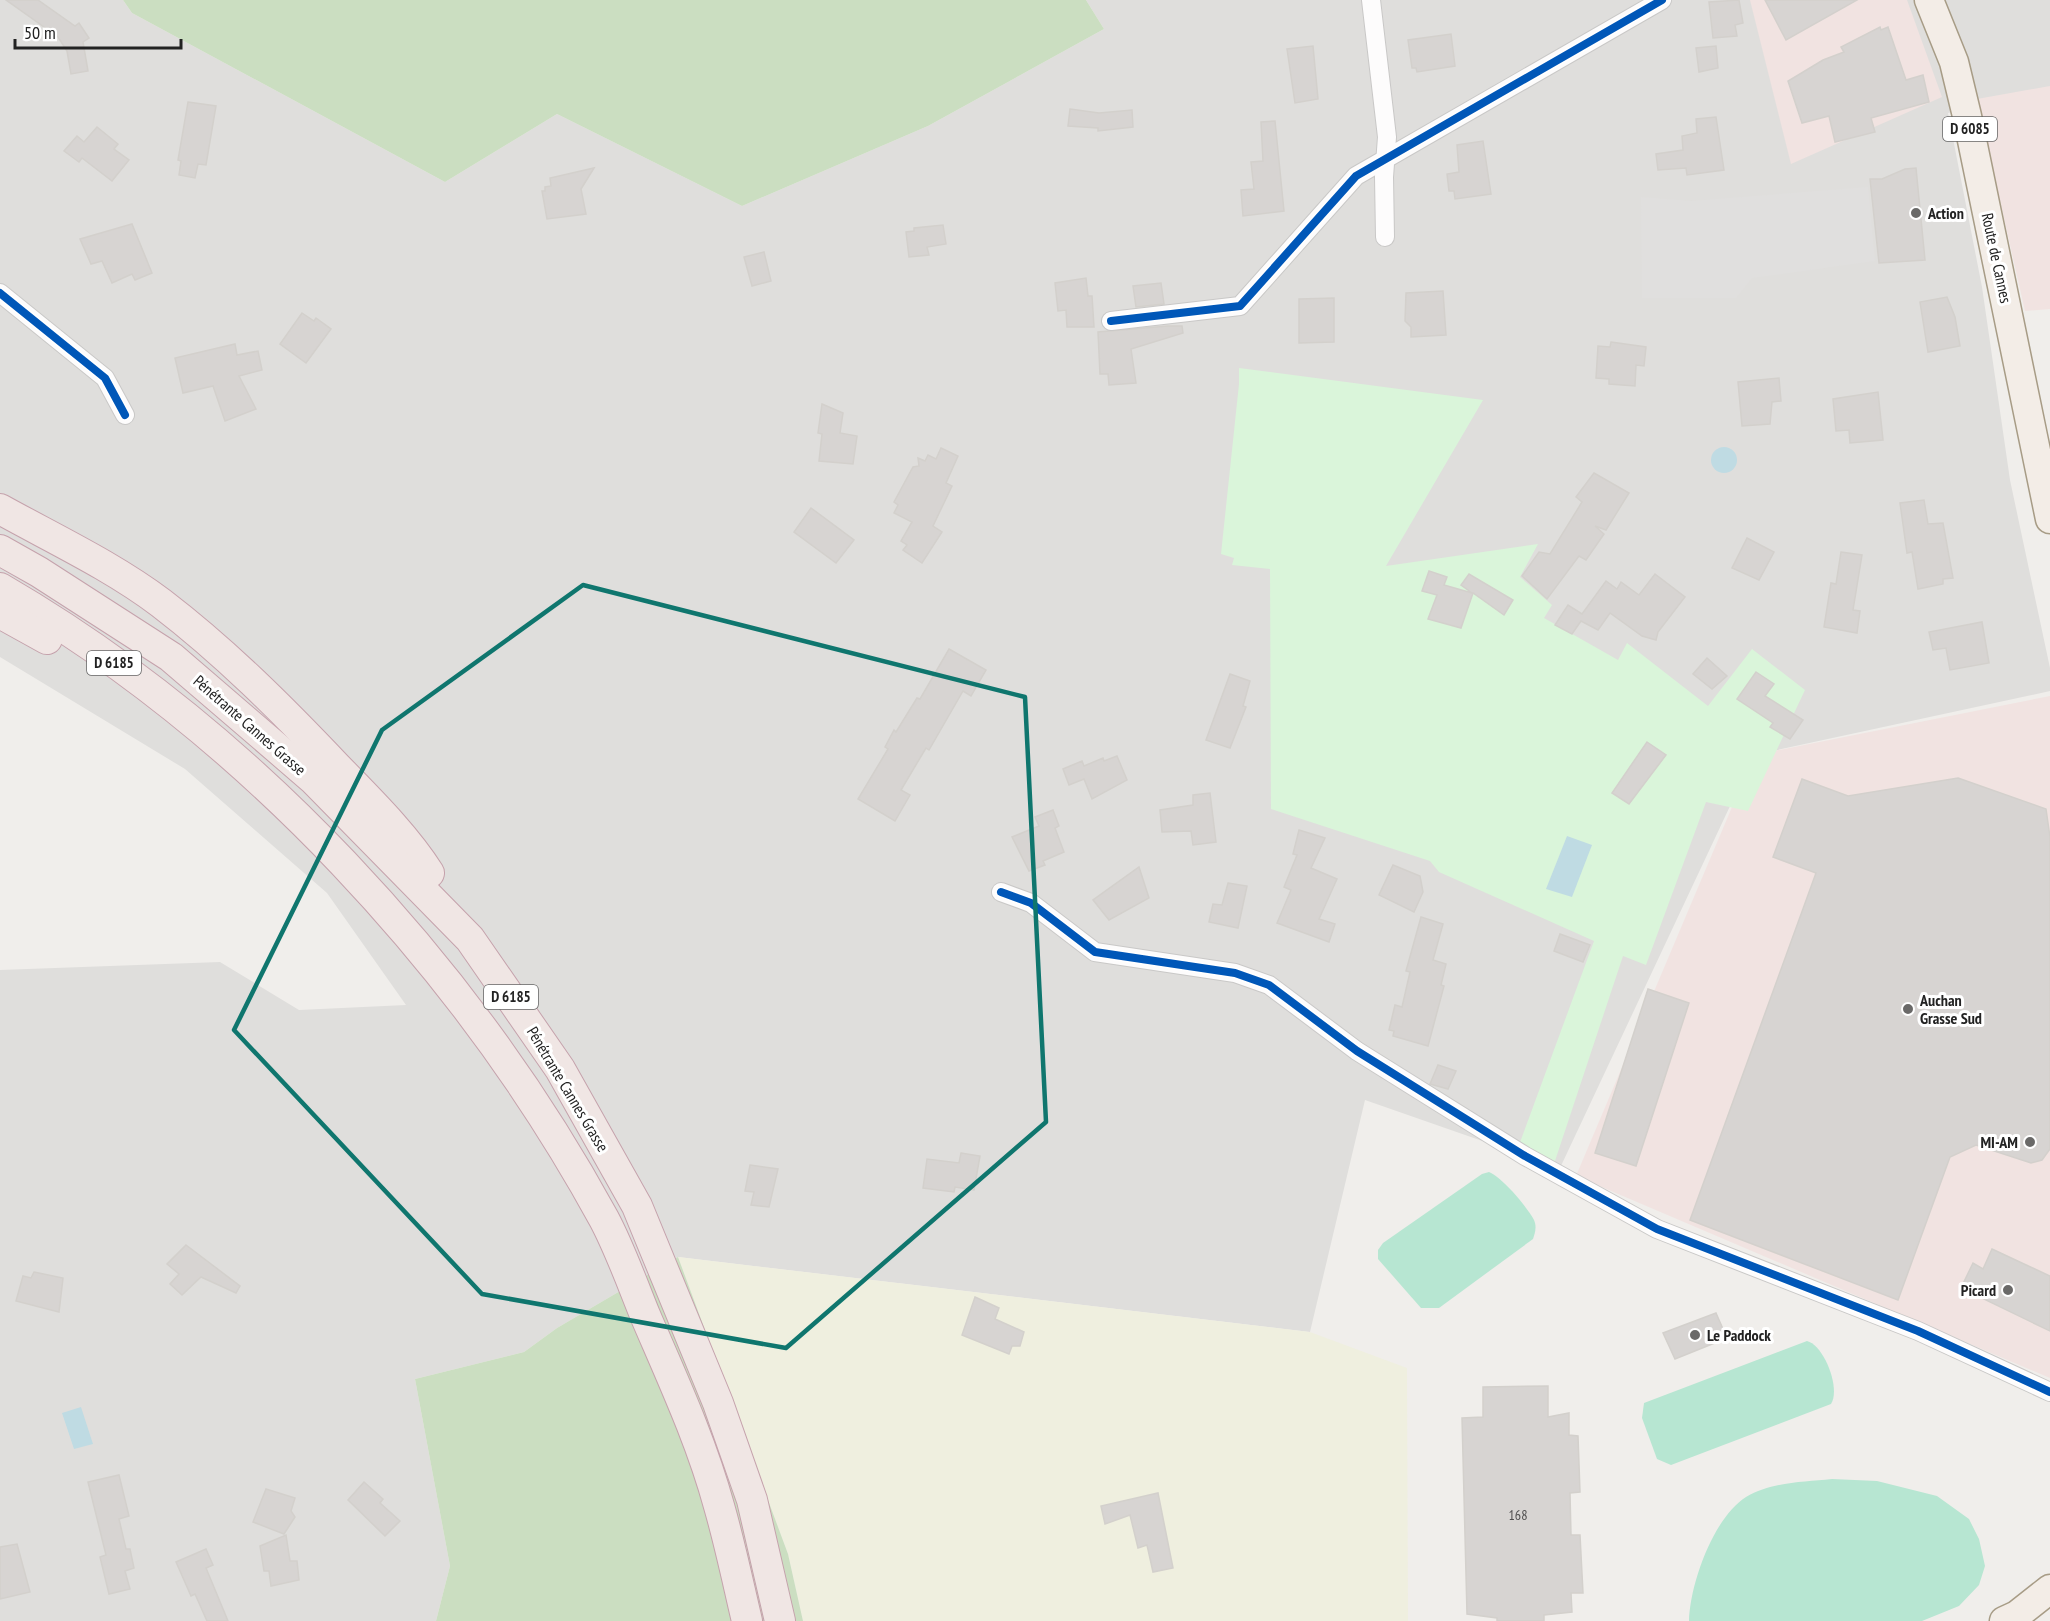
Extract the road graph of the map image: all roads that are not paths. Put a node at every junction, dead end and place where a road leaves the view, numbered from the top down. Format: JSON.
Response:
{"nodes":[{"id":1,"x":1371,"y":0,"type":"edge"},
{"id":2,"x":1662,"y":0,"type":"edge"},
{"id":3,"x":1929,"y":0,"type":"edge"},
{"id":4,"x":1385,"y":158,"type":"junction"},
{"id":5,"x":1385,"y":237,"type":"dead end"},
{"id":6,"x":0,"y":293,"type":"edge"},
{"id":7,"x":1111,"y":321,"type":"dead end"},
{"id":8,"x":125,"y":415,"type":"dead end"},
{"id":9,"x":0,"y":509,"type":"edge"},
{"id":10,"x":2050,"y":519,"type":"edge"},
{"id":11,"x":0,"y":550,"type":"edge"},
{"id":12,"x":0,"y":588,"type":"edge"},
{"id":13,"x":0,"y":613,"type":"edge"},
{"id":14,"x":142,"y":682,"type":"junction"},
{"id":15,"x":1001,"y":892,"type":"dead end"},
{"id":16,"x":470,"y":939,"type":"junction"},
{"id":17,"x":2050,"y":1392,"type":"edge"},
{"id":18,"x":2050,"y":1589,"type":"edge"},
{"id":19,"x":747,"y":1621,"type":"edge"},
{"id":20,"x":780,"y":1621,"type":"edge"},
{"id":21,"x":2004,"y":1621,"type":"edge"}],
"edges":[{"from":1,"to":4,"type":"street"},
{"from":2,"to":4,"type":"street"},
{"from":3,"to":10,"type":"main road","name":"Route de Cannes","number":"D 6085"},
{"from":4,"to":5,"type":"street"},
{"from":4,"to":7,"type":"street"},
{"from":6,"to":8,"type":"street"},
{"from":9,"to":16,"type":"highway"},
{"from":11,"to":16,"type":"highway","name":"Pénétrante Cannes Grasse","number":"D 6185"},
{"from":12,"to":14,"type":"highway","name":"Pénétrante Cannes Grasse","number":"D 6185"},
{"from":13,"to":14,"type":"highway"},
{"from":14,"to":19,"type":"highway","name":"Pénétrante Cannes Grasse","number":"D 6185"},
{"from":15,"to":17,"type":"street"},
{"from":16,"to":20,"type":"highway","name":"Pénétrante Cannes Grasse","number":"D 6185"},
{"from":18,"to":21,"type":"main road"}]}
